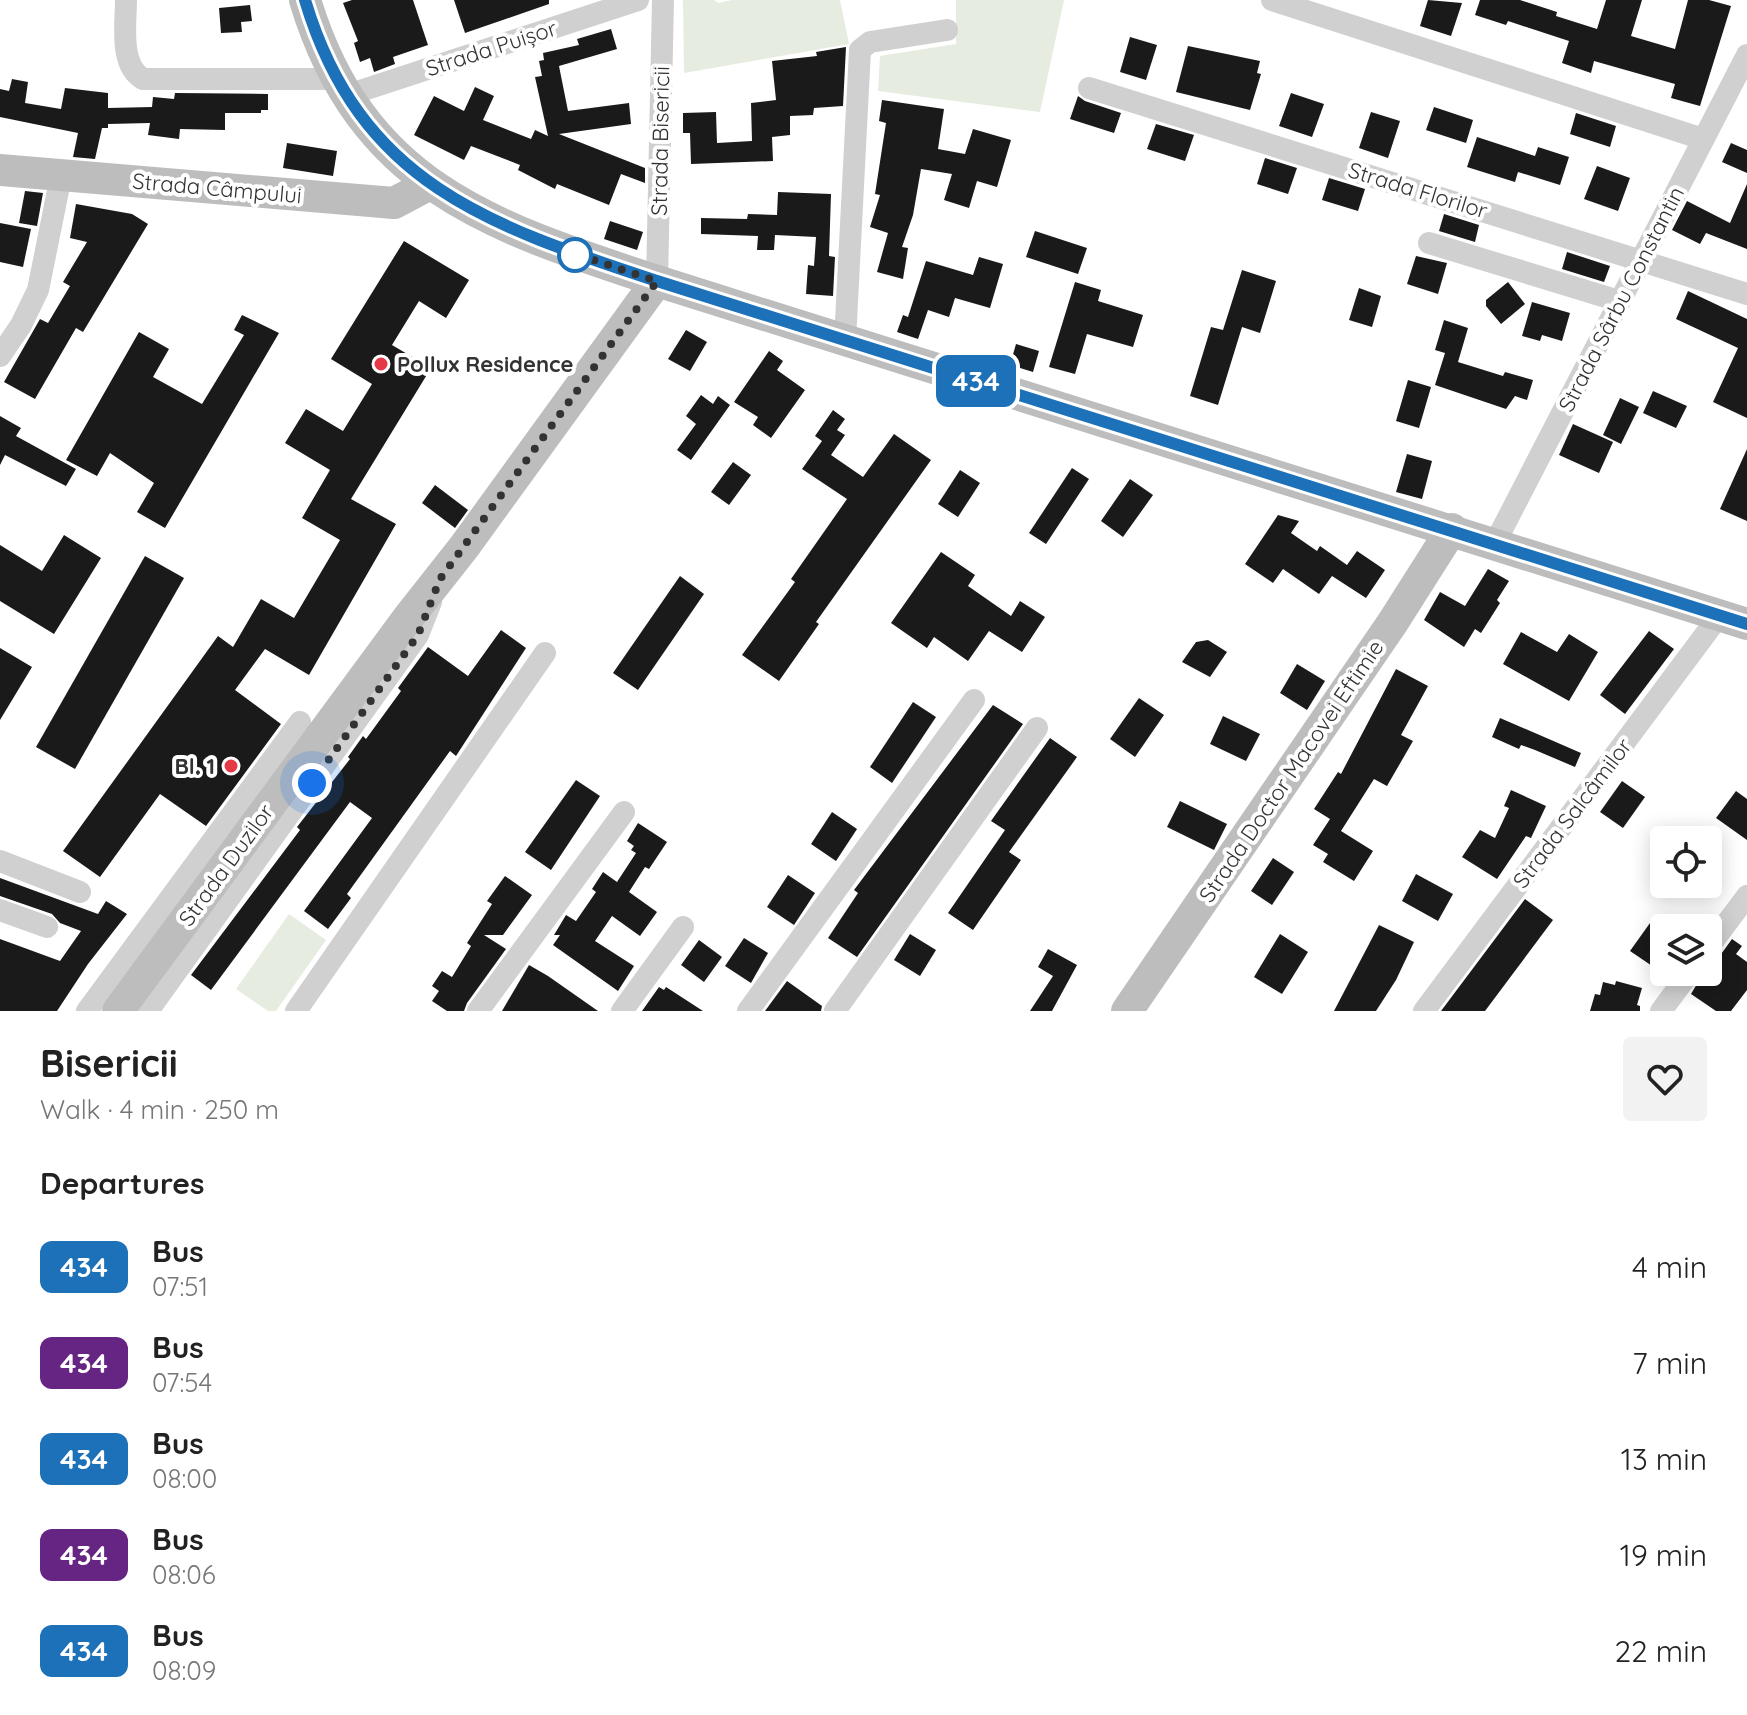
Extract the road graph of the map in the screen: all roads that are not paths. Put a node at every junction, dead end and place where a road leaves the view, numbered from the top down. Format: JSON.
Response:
{"nodes":[{"id":1,"x":126,"y":0,"type":"edge"},
{"id":2,"x":305,"y":0,"type":"edge"},
{"id":3,"x":638,"y":0,"type":"edge"},
{"id":4,"x":663,"y":0,"type":"edge"},
{"id":5,"x":1272,"y":0,"type":"edge"},
{"id":6,"x":947,"y":30,"type":"dead end"},
{"id":7,"x":1747,"y":55,"type":"edge"},
{"id":8,"x":340,"y":87,"type":"junction"},
{"id":9,"x":1089,"y":88,"type":"dead end"},
{"id":10,"x":1703,"y":139,"type":"junction"},
{"id":11,"x":0,"y":170,"type":"edge"},
{"id":12,"x":61,"y":176,"type":"junction"},
{"id":13,"x":430,"y":184,"type":"junction"},
{"id":14,"x":1429,"y":243,"type":"dead end"},
{"id":15,"x":1641,"y":258,"type":"junction"},
{"id":16,"x":652,"y":288,"type":"junction"},
{"id":17,"x":1747,"y":294,"type":"edge"},
{"id":18,"x":1619,"y":301,"type":"junction"},
{"id":19,"x":845,"y":341,"type":"junction"},
{"id":20,"x":0,"y":356,"type":"edge"},
{"id":21,"x":1452,"y":529,"type":"junction"},
{"id":22,"x":1495,"y":543,"type":"junction"},
{"id":23,"x":440,"y":579,"type":"junction"},
{"id":24,"x":1733,"y":620,"type":"edge"},
{"id":25,"x":545,"y":653,"type":"dead end"},
{"id":26,"x":974,"y":700,"type":"dead end"},
{"id":27,"x":300,"y":722,"type":"dead end"},
{"id":28,"x":1037,"y":728,"type":"dead end"},
{"id":29,"x":624,"y":812,"type":"dead end"},
{"id":30,"x":0,"y":861,"type":"edge"},
{"id":31,"x":80,"y":892,"type":"dead end"},
{"id":32,"x":1747,"y":896,"type":"edge"},
{"id":33,"x":0,"y":910,"type":"edge"},
{"id":34,"x":47,"y":927,"type":"dead end"},
{"id":35,"x":683,"y":927,"type":"dead end"},
{"id":36,"x":1722,"y":929,"type":"edge"},
{"id":37,"x":1680,"y":986,"type":"edge"},
{"id":38,"x":87,"y":1011,"type":"edge"},
{"id":39,"x":118,"y":1011,"type":"edge"},
{"id":40,"x":148,"y":1011,"type":"edge"},
{"id":41,"x":296,"y":1011,"type":"edge"},
{"id":42,"x":478,"y":1011,"type":"edge"},
{"id":43,"x":622,"y":1011,"type":"edge"},
{"id":44,"x":748,"y":1011,"type":"edge"},
{"id":45,"x":835,"y":1011,"type":"edge"},
{"id":46,"x":1127,"y":1011,"type":"edge"},
{"id":47,"x":1424,"y":1011,"type":"edge"},
{"id":48,"x":1661,"y":1011,"type":"edge"}],
"edges":[{"from":1,"to":8,"type":"street","name":"Strada Puișor"},
{"from":2,"to":8,"type":"street"},
{"from":3,"to":8,"type":"street","name":"Strada Puișor"},
{"from":4,"to":16,"type":"street","name":"Strada Bisericii"},
{"from":5,"to":10,"type":"street"},
{"from":6,"to":19,"type":"street"},
{"from":7,"to":10,"type":"street","name":"Strada Sârbu Constantin"},
{"from":8,"to":13,"type":"street"},
{"from":9,"to":15,"type":"street","name":"Strada Florilor"},
{"from":10,"to":15,"type":"street","name":"Strada Sârbu Constantin"},
{"from":11,"to":12,"type":"street","name":"Strada Câmpului"},
{"from":12,"to":13,"type":"street","name":"Strada Câmpului"},
{"from":12,"to":20,"type":"street"},
{"from":13,"to":16,"type":"street"},
{"from":14,"to":18,"type":"street"},
{"from":15,"to":17,"type":"street","name":"Strada Florilor"},
{"from":15,"to":18,"type":"street","name":"Strada Sârbu Constantin"},
{"from":16,"to":19,"type":"street"},
{"from":16,"to":23,"type":"street","name":"Strada Duzilor"},
{"from":18,"to":22,"type":"street","name":"Strada Sârbu Constantin"},
{"from":19,"to":21,"type":"street"},
{"from":21,"to":22,"type":"street"},
{"from":21,"to":46,"type":"street","name":"Strada Doctor Macovei Eftimie"},
{"from":22,"to":24,"type":"street"},
{"from":23,"to":39,"type":"street","name":"Strada Duzilor"},
{"from":23,"to":40,"type":"street"},
{"from":24,"to":47,"type":"street","name":"Strada Salcâmilor"},
{"from":25,"to":41,"type":"street"},
{"from":26,"to":44,"type":"street"},
{"from":27,"to":38,"type":"street"},
{"from":28,"to":45,"type":"street"},
{"from":29,"to":42,"type":"street"},
{"from":30,"to":31,"type":"street"},
{"from":32,"to":36,"type":"street"},
{"from":33,"to":34,"type":"street"},
{"from":35,"to":43,"type":"street"},
{"from":37,"to":48,"type":"street"}]}
